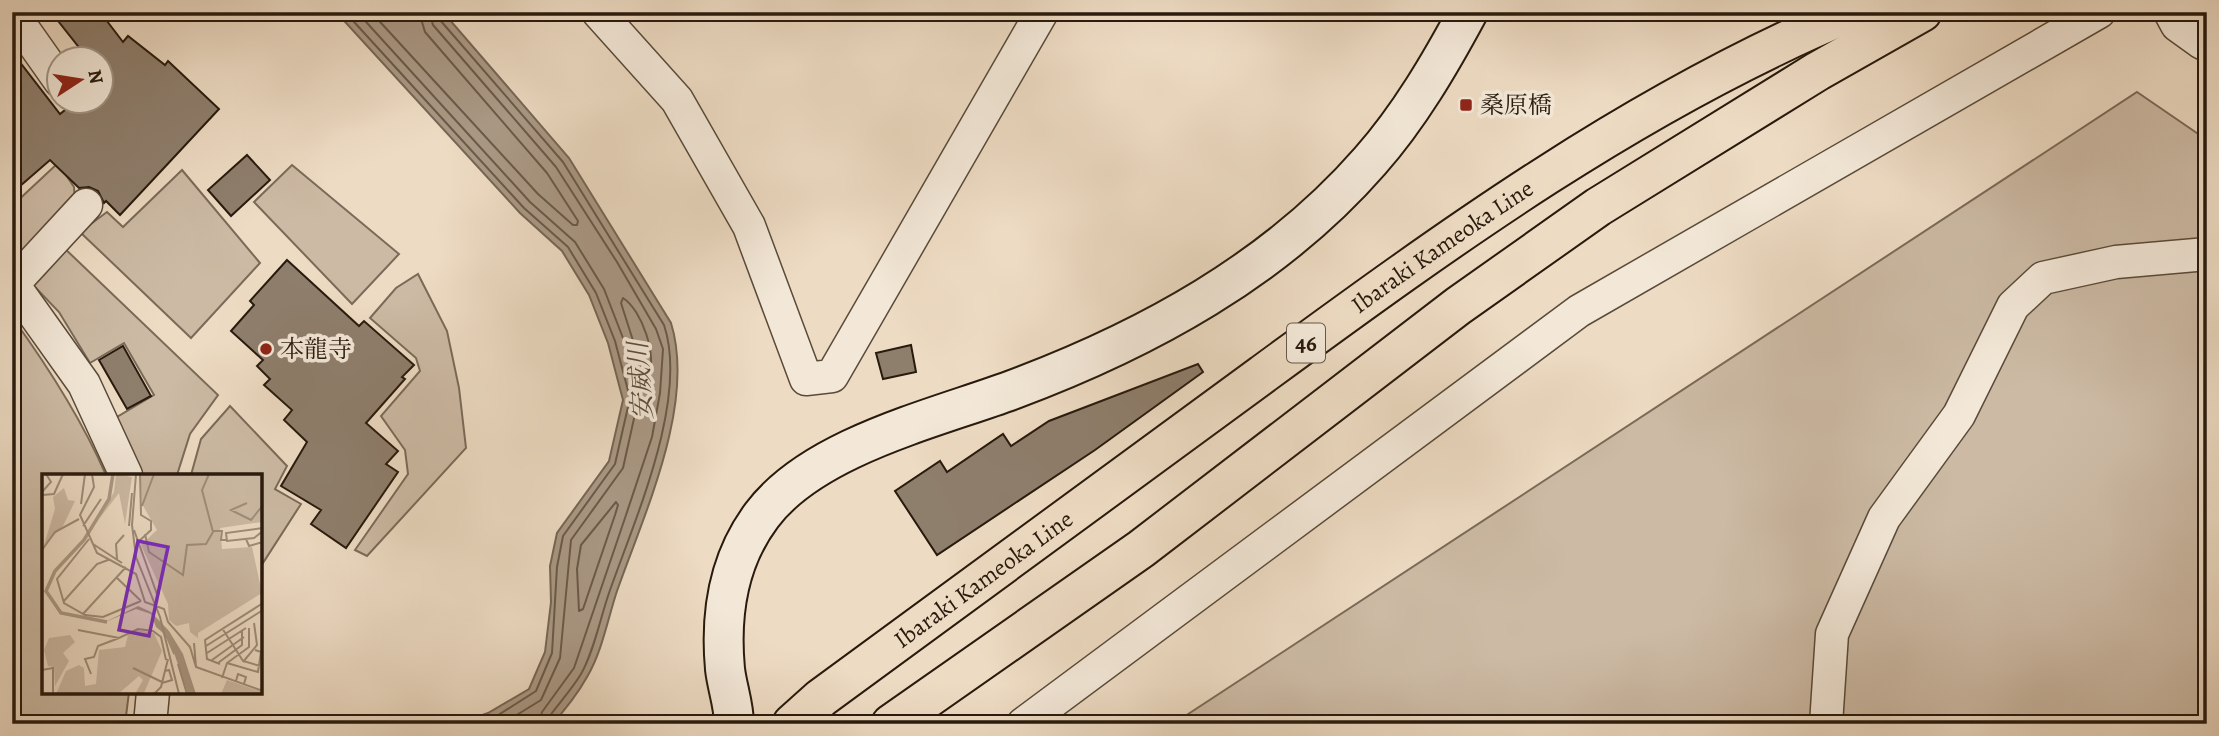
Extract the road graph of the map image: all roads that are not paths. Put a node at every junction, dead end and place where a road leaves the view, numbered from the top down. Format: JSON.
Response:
{"nodes":[{"id":1,"x":598,"y":12,"type":"edge"},
{"id":2,"x":1042,"y":12,"type":"edge"},
{"id":3,"x":1468,"y":12,"type":"edge"},
{"id":4,"x":1851,"y":12,"type":"edge"},
{"id":5,"x":1922,"y":12,"type":"edge"},
{"id":6,"x":2099,"y":12,"type":"edge"},
{"id":7,"x":2170,"y":12,"type":"edge"},
{"id":8,"x":12,"y":13,"type":"edge"},
{"id":9,"x":2207,"y":42,"type":"edge"},
{"id":10,"x":46,"y":61,"type":"edge"},
{"id":11,"x":86,"y":205,"type":"dead end"},
{"id":12,"x":2207,"y":254,"type":"edge"},
{"id":13,"x":13,"y":284,"type":"edge"},
{"id":14,"x":126,"y":474,"type":"edge"},
{"id":15,"x":153,"y":694,"type":"edge"},
{"id":16,"x":150,"y":724,"type":"edge"},
{"id":17,"x":734,"y":724,"type":"edge"},
{"id":18,"x":792,"y":724,"type":"edge"},
{"id":19,"x":891,"y":724,"type":"edge"},
{"id":20,"x":1023,"y":724,"type":"edge"},
{"id":21,"x":1826,"y":724,"type":"edge"}],
"edges":[{"from":1,"to":2,"type":"street"},
{"from":3,"to":17,"type":"street"},
{"from":4,"to":18,"type":"main road","name":"Ibaraki Kameoka Line","number":"46"},
{"from":5,"to":19,"type":"main road","number":"46"},
{"from":6,"to":20,"type":"street"},
{"from":7,"to":9,"type":"street"},
{"from":8,"to":10,"type":"street"},
{"from":11,"to":13,"type":"street"},
{"from":12,"to":21,"type":"street"},
{"from":13,"to":14,"type":"street"},
{"from":15,"to":16,"type":"street"}]}
